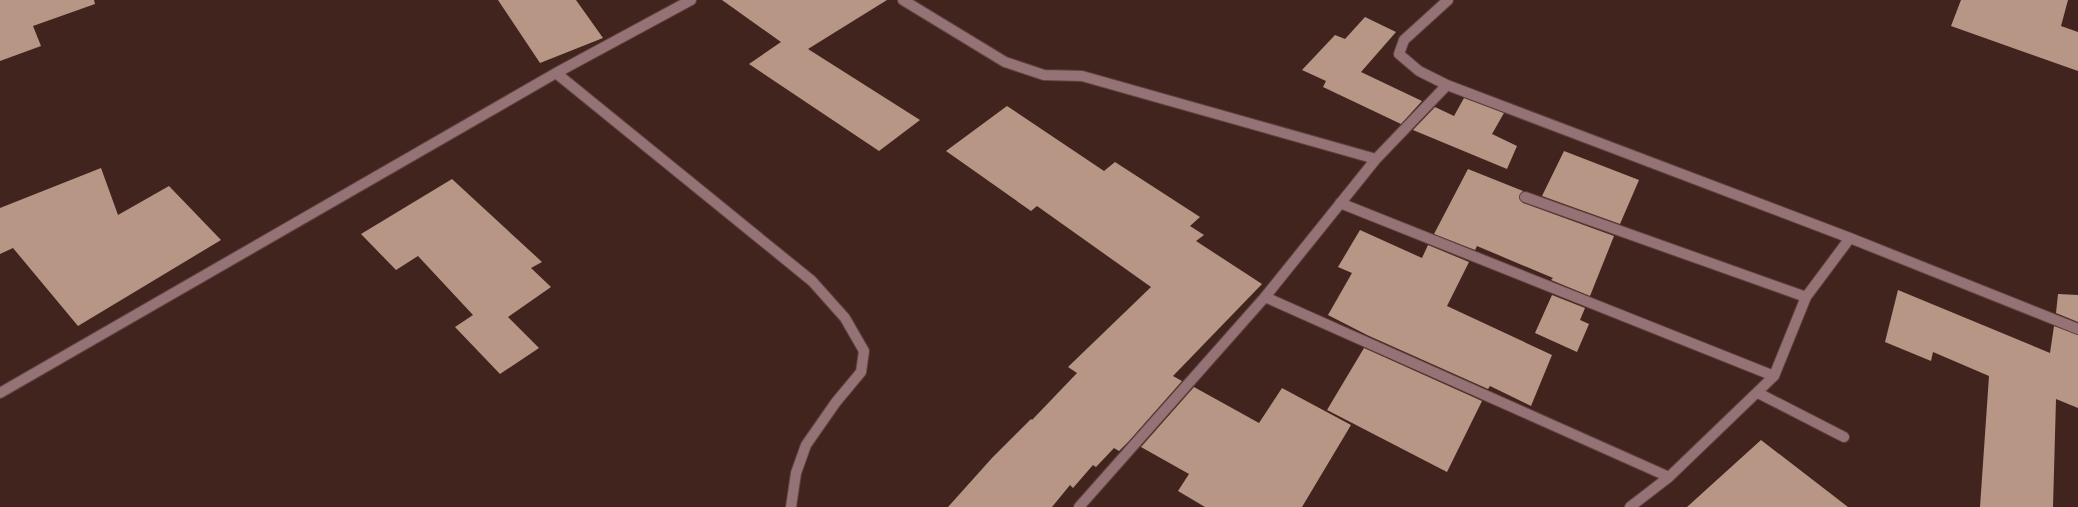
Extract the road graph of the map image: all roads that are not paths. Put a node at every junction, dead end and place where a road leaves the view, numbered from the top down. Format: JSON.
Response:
{"nodes":[{"id":1,"x":691,"y":0,"type":"edge"},
{"id":2,"x":904,"y":0,"type":"edge"},
{"id":3,"x":1448,"y":0,"type":"edge"},
{"id":4,"x":556,"y":73,"type":"junction"},
{"id":5,"x":1447,"y":85,"type":"junction"},
{"id":6,"x":1376,"y":159,"type":"junction"},
{"id":7,"x":1525,"y":197,"type":"dead end"},
{"id":8,"x":1340,"y":203,"type":"junction"},
{"id":9,"x":1850,"y":238,"type":"junction"},
{"id":10,"x":1265,"y":297,"type":"junction"},
{"id":11,"x":1806,"y":297,"type":"junction"},
{"id":12,"x":2078,"y":329,"type":"edge"},
{"id":13,"x":1774,"y":376,"type":"junction"},
{"id":14,"x":0,"y":393,"type":"edge"},
{"id":15,"x":1758,"y":393,"type":"junction"},
{"id":16,"x":1844,"y":437,"type":"dead end"},
{"id":17,"x":1669,"y":477,"type":"junction"},
{"id":18,"x":791,"y":507,"type":"edge"},
{"id":19,"x":1079,"y":507,"type":"edge"},
{"id":20,"x":1630,"y":507,"type":"edge"}],
"edges":[{"from":1,"to":4,"type":"street"},
{"from":2,"to":6,"type":"street"},
{"from":3,"to":5,"type":"street"},
{"from":4,"to":14,"type":"street"},
{"from":4,"to":18,"type":"street"},
{"from":5,"to":6,"type":"street"},
{"from":5,"to":9,"type":"street"},
{"from":6,"to":8,"type":"street"},
{"from":7,"to":11,"type":"street"},
{"from":8,"to":10,"type":"street"},
{"from":8,"to":13,"type":"street"},
{"from":9,"to":11,"type":"street"},
{"from":9,"to":12,"type":"street"},
{"from":10,"to":17,"type":"street"},
{"from":10,"to":19,"type":"street"},
{"from":11,"to":13,"type":"street"},
{"from":13,"to":15,"type":"street"},
{"from":15,"to":16,"type":"street"},
{"from":15,"to":17,"type":"street"},
{"from":17,"to":20,"type":"street"}]}
